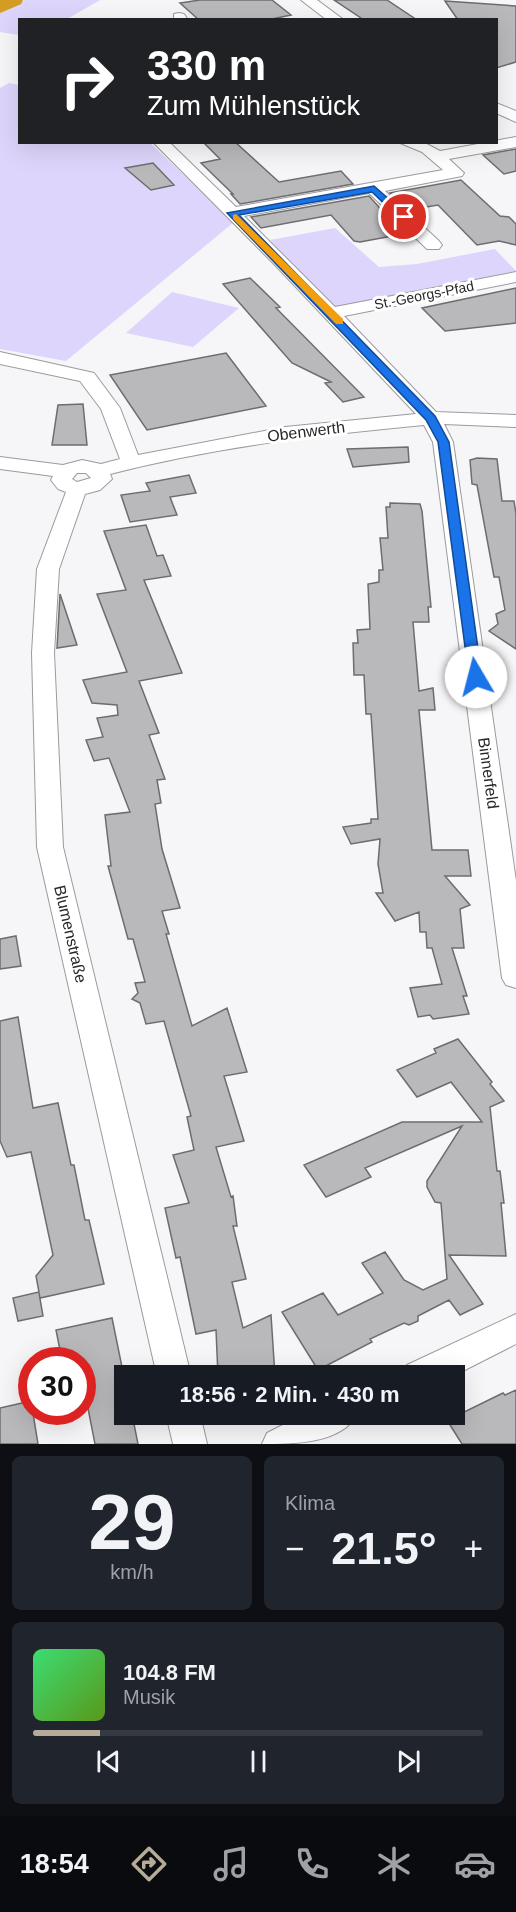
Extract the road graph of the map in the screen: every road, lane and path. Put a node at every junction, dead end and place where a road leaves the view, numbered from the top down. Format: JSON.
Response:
{"nodes":[{"id":1,"x":14,"y":0,"type":"edge"},
{"id":2,"x":308,"y":0,"type":"edge"},
{"id":3,"x":0,"y":7,"type":"edge"},
{"id":4,"x":334,"y":18,"type":"edge"},
{"id":5,"x":498,"y":108,"type":"edge"},
{"id":6,"x":516,"y":117,"type":"edge"},
{"id":7,"x":516,"y":142,"type":"edge"},
{"id":8,"x":162,"y":144,"type":"edge"},
{"id":9,"x":412,"y":144,"type":"edge"},
{"id":10,"x":438,"y":156,"type":"junction"},
{"id":11,"x":374,"y":189,"type":"junction"},
{"id":12,"x":232,"y":213,"type":"junction"},
{"id":13,"x":433,"y":245,"type":"dead end"},
{"id":14,"x":516,"y":277,"type":"edge"},
{"id":15,"x":331,"y":313,"type":"junction"},
{"id":16,"x":0,"y":358,"type":"edge"},
{"id":17,"x":431,"y":418,"type":"junction"},
{"id":18,"x":516,"y":421,"type":"edge"},
{"id":19,"x":131,"y":461,"type":"junction"},
{"id":20,"x":0,"y":463,"type":"edge"},
{"id":21,"x":72,"y":480,"type":"junction"},
{"id":22,"x":516,"y":978,"type":"edge"},
{"id":23,"x":516,"y":1328,"type":"edge"},
{"id":24,"x":171,"y":1365,"type":"edge"},
{"id":25,"x":441,"y":1365,"type":"edge"},
{"id":26,"x":186,"y":1425,"type":"edge"},
{"id":27,"x":318,"y":1425,"type":"edge"},
{"id":28,"x":190,"y":1444,"type":"edge"},
{"id":29,"x":279,"y":1444,"type":"edge"}],
"edges":[{"from":1,"to":3,"type":"highway"},
{"from":2,"to":4,"type":"street"},
{"from":5,"to":6,"type":"street"},
{"from":7,"to":10,"type":"street"},
{"from":8,"to":12,"type":"street","name":"Binnerfeld"},
{"from":9,"to":10,"type":"street"},
{"from":10,"to":11,"type":"street"},
{"from":11,"to":12,"type":"street"},
{"from":11,"to":13,"type":"street"},
{"from":12,"to":15,"type":"street","name":"Binnerfeld"},
{"from":14,"to":15,"type":"street","name":"St.-Georgs-Pfad"},
{"from":15,"to":17,"type":"street","name":"Binnerfeld"},
{"from":16,"to":19,"type":"street"},
{"from":17,"to":18,"type":"street","name":"Obenwerth"},
{"from":17,"to":19,"type":"street","name":"Obenwerth"},
{"from":17,"to":22,"type":"street","name":"Binnerfeld"},
{"from":19,"to":21,"type":"street","name":"Obenwerth"},
{"from":20,"to":21,"type":"street","name":"Obenwerth"},
{"from":21,"to":24,"type":"street","name":"Blumenstraße"},
{"from":23,"to":25,"type":"street"},
{"from":26,"to":28,"type":"street"},
{"from":27,"to":29,"type":"street"}]}
